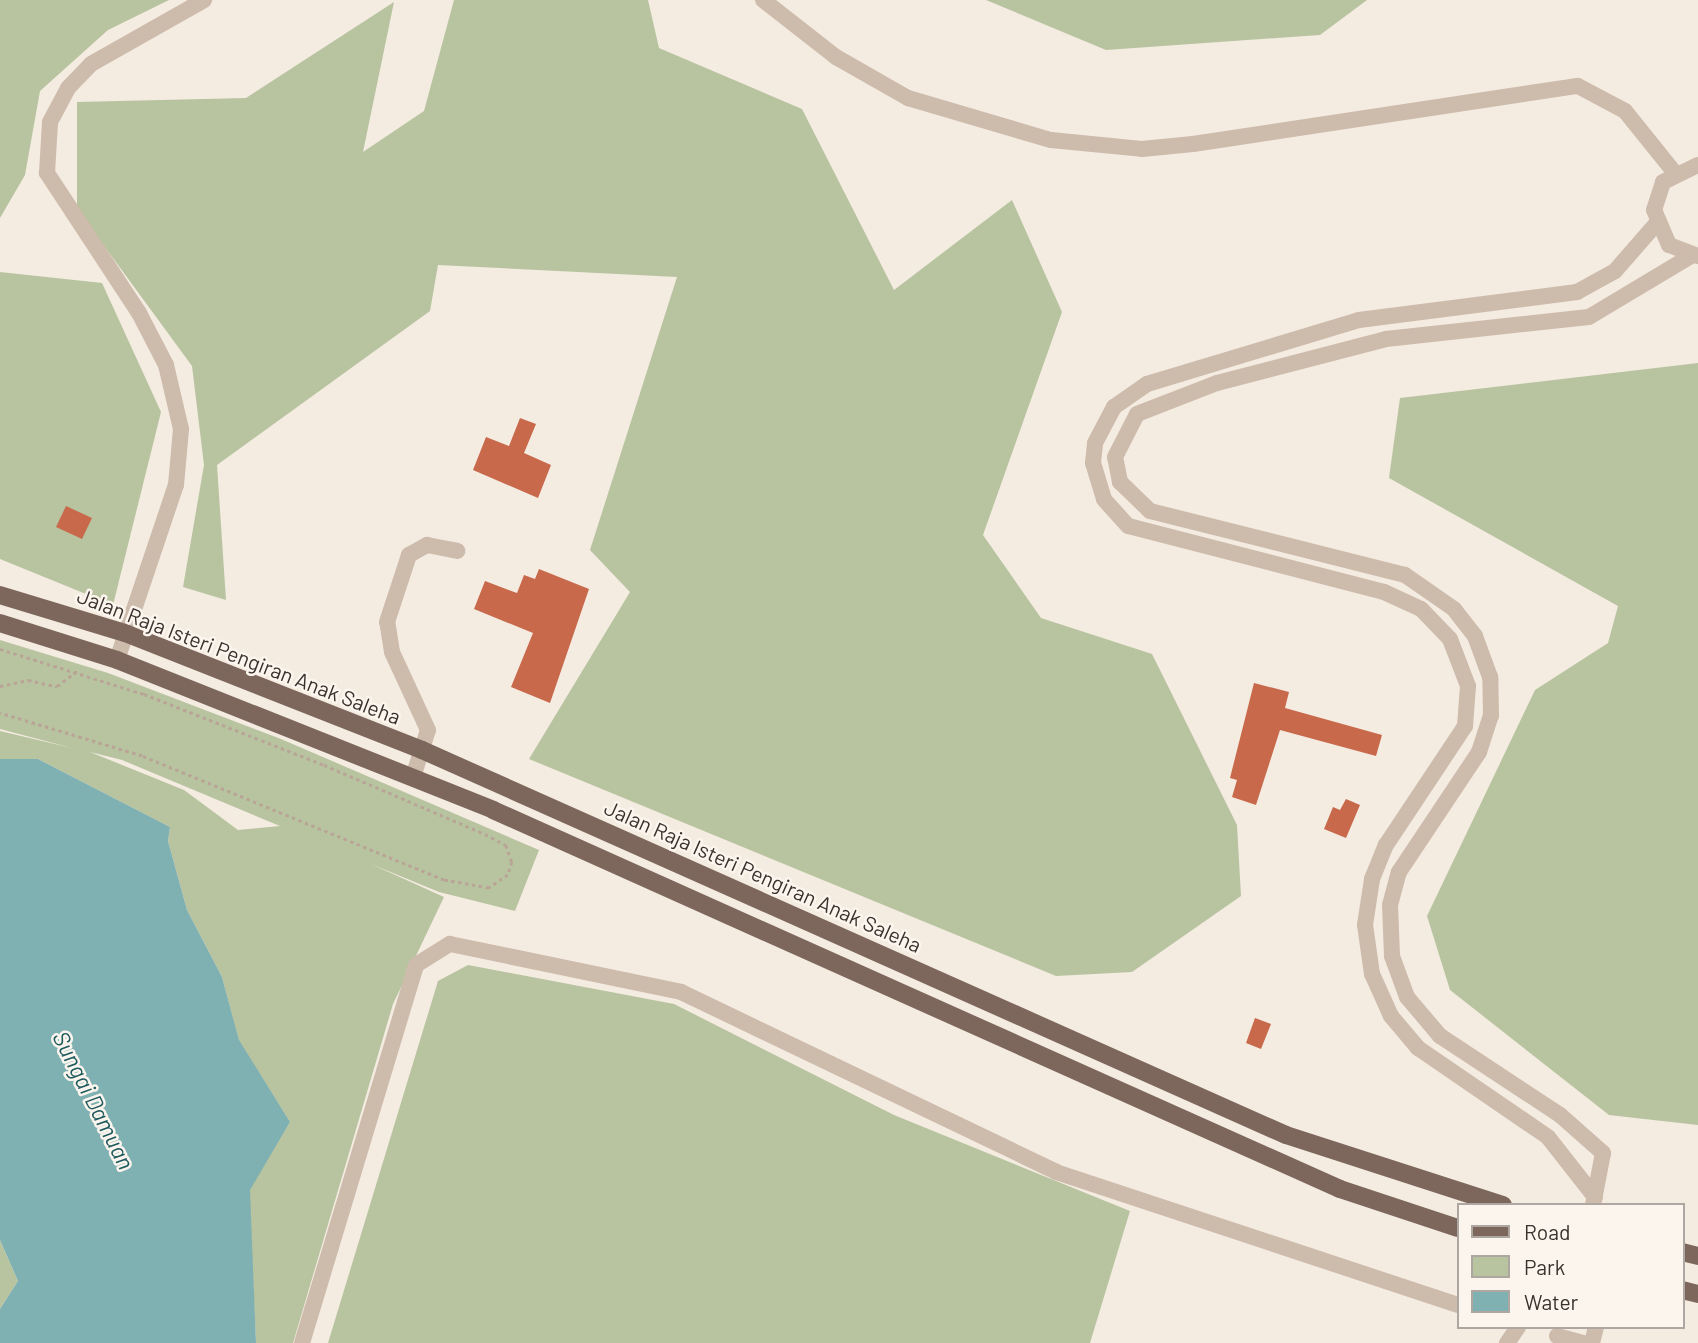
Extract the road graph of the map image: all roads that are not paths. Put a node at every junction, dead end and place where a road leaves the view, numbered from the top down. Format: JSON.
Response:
{"nodes":[{"id":1,"x":204,"y":0,"type":"edge"},
{"id":2,"x":763,"y":0,"type":"edge"},
{"id":3,"x":1698,"y":165,"type":"edge"},
{"id":4,"x":1674,"y":172,"type":"junction"},
{"id":5,"x":1656,"y":225,"type":"junction"},
{"id":6,"x":1695,"y":256,"type":"edge"},
{"id":7,"x":457,"y":551,"type":"dead end"},
{"id":8,"x":0,"y":595,"type":"edge"},
{"id":9,"x":0,"y":623,"type":"edge"},
{"id":10,"x":125,"y":633,"type":"junction"},
{"id":11,"x":117,"y":660,"type":"junction"},
{"id":12,"x":422,"y":750,"type":"junction"},
{"id":13,"x":413,"y":777,"type":"junction"},
{"id":14,"x":1594,"y":1201,"type":"edge"},
{"id":15,"x":1497,"y":1203,"type":"edge"},
{"id":16,"x":1456,"y":1227,"type":"edge"},
{"id":17,"x":1456,"y":1304,"type":"edge"},
{"id":18,"x":1557,"y":1335,"type":"edge"},
{"id":19,"x":302,"y":1343,"type":"edge"},
{"id":20,"x":1584,"y":1343,"type":"edge"}],
"edges":[{"from":1,"to":10,"type":"street"},
{"from":2,"to":4,"type":"street"},
{"from":3,"to":4,"type":"street"},
{"from":4,"to":5,"type":"street"},
{"from":5,"to":6,"type":"street"},
{"from":5,"to":14,"type":"street"},
{"from":6,"to":14,"type":"street"},
{"from":7,"to":12,"type":"street"},
{"from":8,"to":10,"type":"main road","name":"Jalan Raja Isteri Pengiran Anak Saleha"},
{"from":9,"to":11,"type":"main road"},
{"from":10,"to":11,"type":"street"},
{"from":10,"to":12,"type":"main road","name":"Jalan Raja Isteri Pengiran Anak Saleha"},
{"from":11,"to":13,"type":"main road"},
{"from":12,"to":13,"type":"street"},
{"from":12,"to":15,"type":"main road","name":"Jalan Raja Isteri Pengiran Anak Saleha"},
{"from":13,"to":16,"type":"main road"},
{"from":17,"to":19,"type":"street"},
{"from":18,"to":20,"type":"street"}]}
